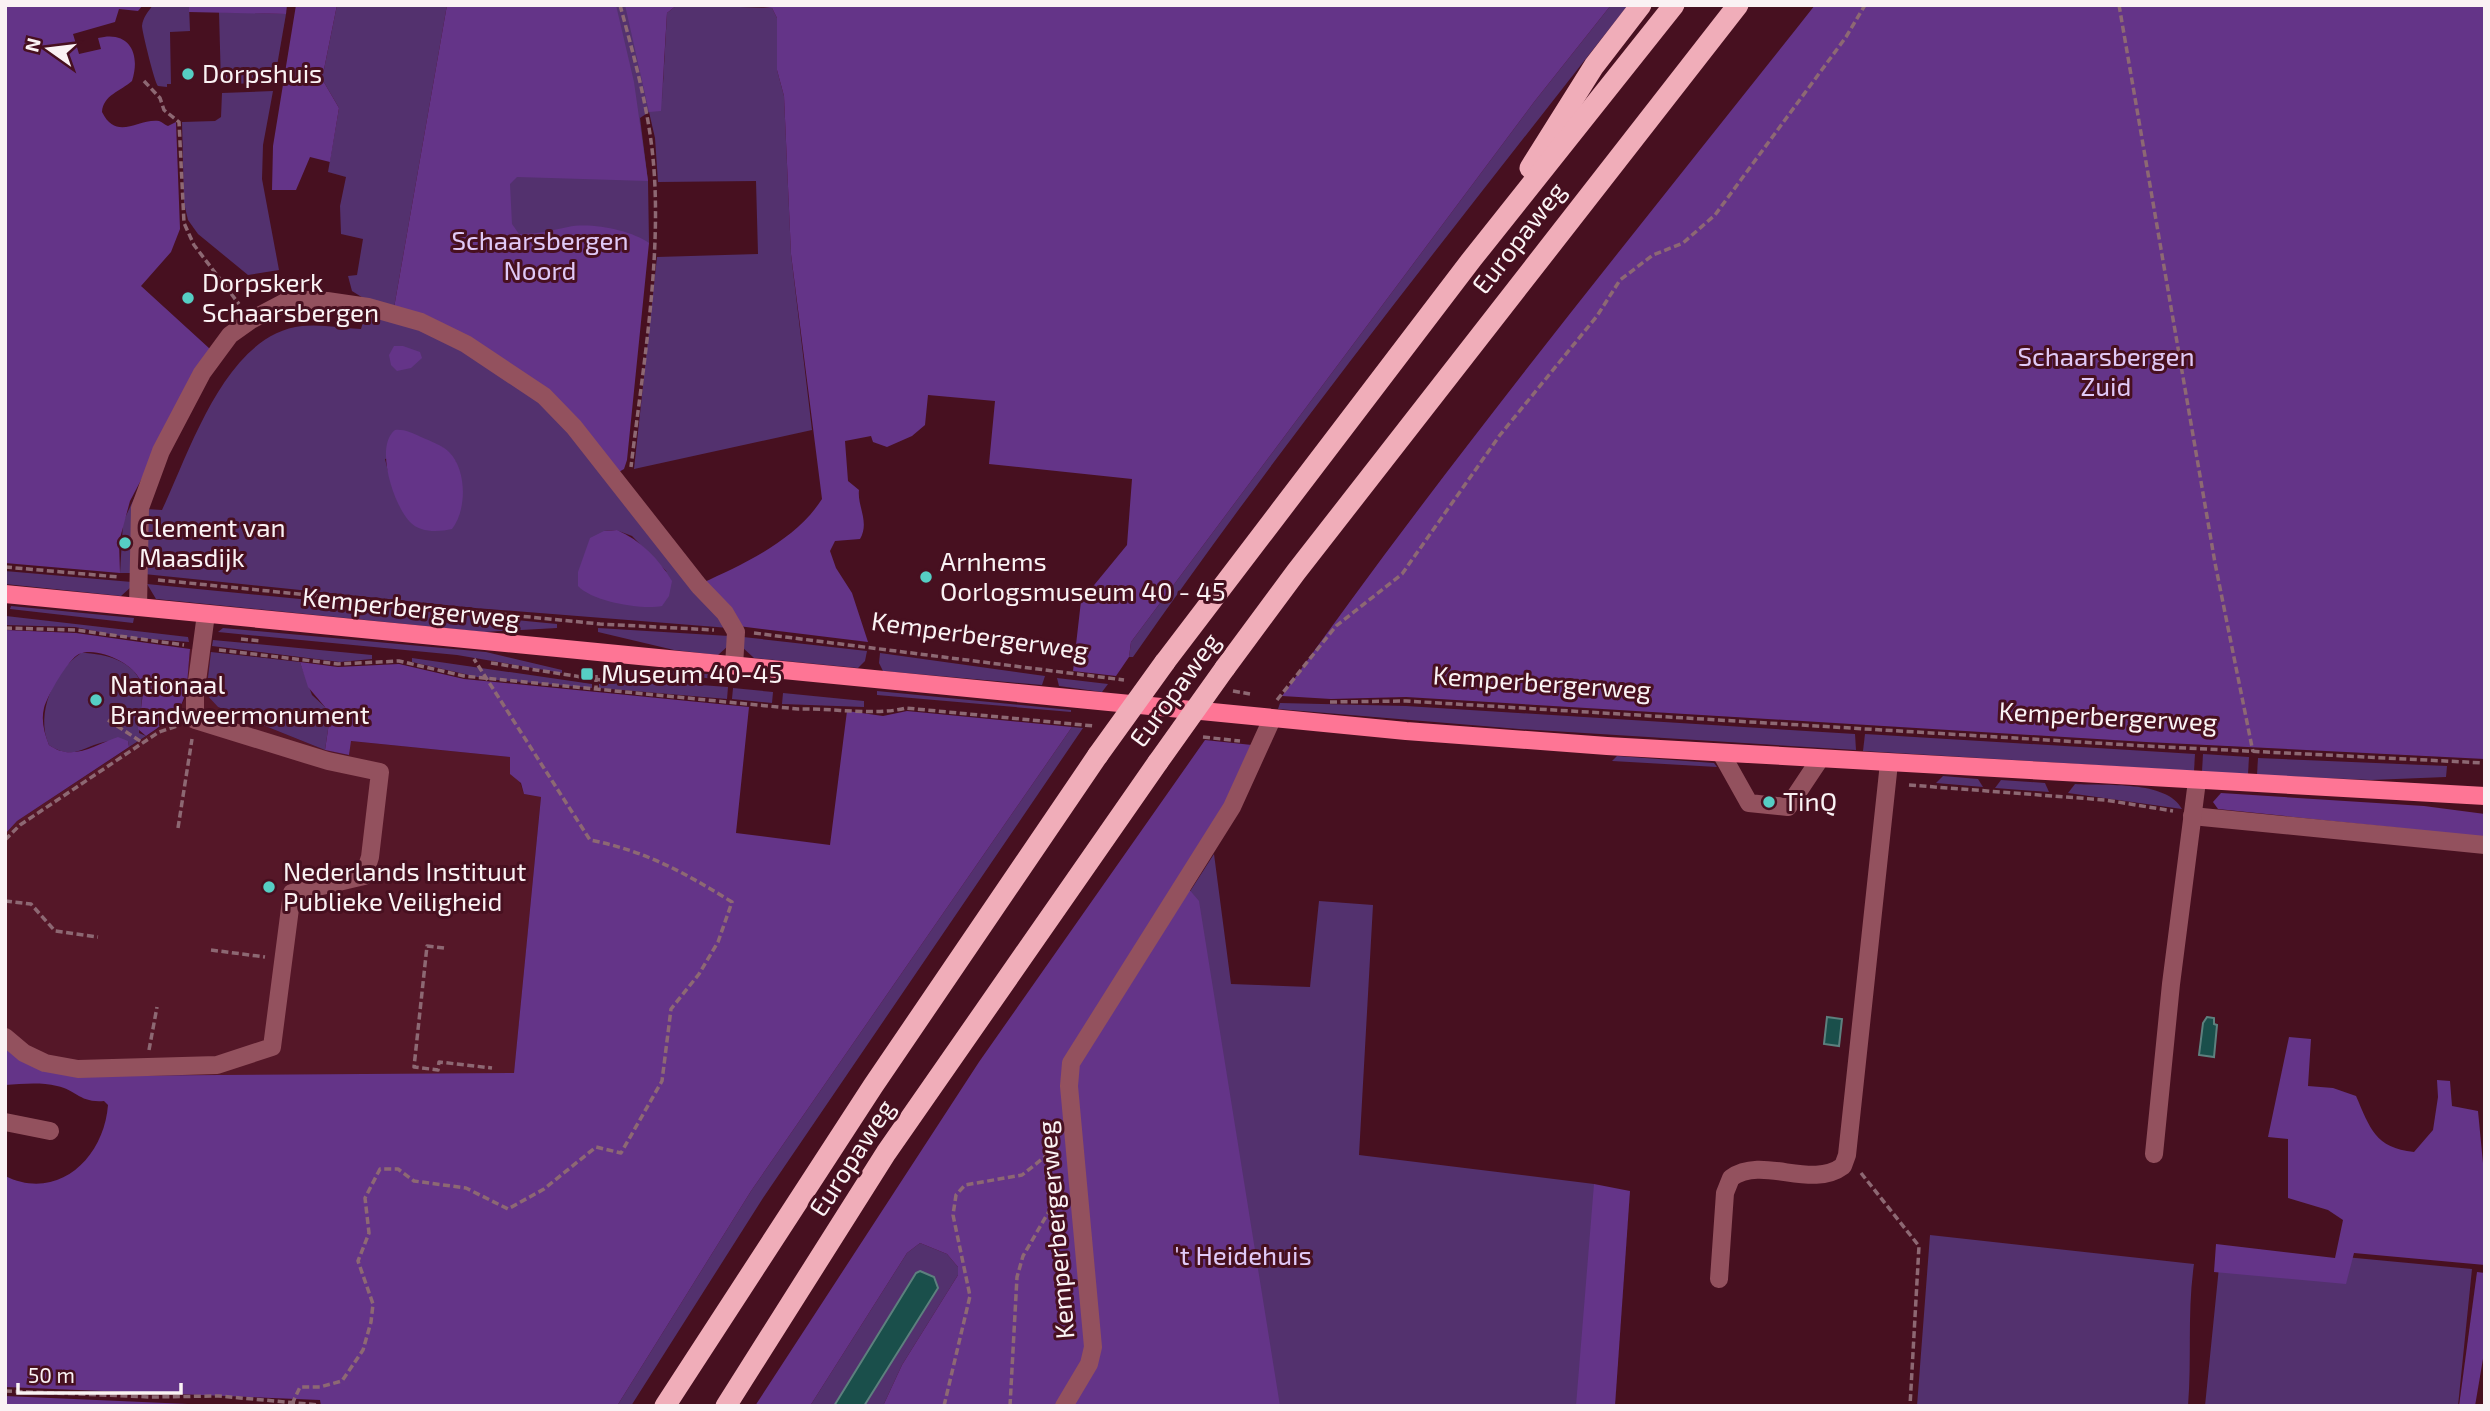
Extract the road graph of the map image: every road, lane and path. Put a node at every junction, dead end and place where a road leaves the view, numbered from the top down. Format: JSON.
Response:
{"nodes":[{"id":1,"x":620,"y":5,"type":"edge"},
{"id":2,"x":1641,"y":5,"type":"edge"},
{"id":3,"x":1674,"y":5,"type":"edge"},
{"id":4,"x":1738,"y":5,"type":"edge"},
{"id":5,"x":1866,"y":5,"type":"edge"},
{"id":6,"x":2119,"y":5,"type":"edge"},
{"id":7,"x":144,"y":81,"type":"dead end"},
{"id":8,"x":1472,"y":259,"type":"junction"},
{"id":9,"x":251,"y":320,"type":"junction"},
{"id":10,"x":627,"y":496,"type":"junction"},
{"id":11,"x":5,"y":567,"type":"edge"},
{"id":12,"x":139,"y":578,"type":"junction"},
{"id":13,"x":5,"y":594,"type":"edge"},
{"id":14,"x":138,"y":607,"type":"junction"},
{"id":15,"x":206,"y":614,"type":"junction"},
{"id":16,"x":5,"y":628,"type":"edge"},
{"id":17,"x":736,"y":632,"type":"junction"},
{"id":18,"x":201,"y":647,"type":"junction"},
{"id":19,"x":474,"y":661,"type":"dead end"},
{"id":20,"x":734,"y":666,"type":"junction"},
{"id":21,"x":562,"y":676,"type":"dead end"},
{"id":22,"x":486,"y":679,"type":"junction"},
{"id":23,"x":1137,"y":682,"type":"dead end"},
{"id":24,"x":596,"y":690,"type":"junction"},
{"id":25,"x":1219,"y":690,"type":"dead end"},
{"id":26,"x":1255,"y":695,"type":"dead end"},
{"id":27,"x":1266,"y":697,"type":"dead end"},
{"id":28,"x":1278,"y":699,"type":"junction"},
{"id":29,"x":1291,"y":700,"type":"dead end"},
{"id":30,"x":1318,"y":701,"type":"dead end"},
{"id":31,"x":1272,"y":719,"type":"junction"},
{"id":32,"x":108,"y":720,"type":"dead end"},
{"id":33,"x":189,"y":723,"type":"junction"},
{"id":34,"x":1106,"y":727,"type":"dead end"},
{"id":35,"x":1198,"y":737,"type":"dead end"},
{"id":36,"x":143,"y":743,"type":"junction"},
{"id":37,"x":1261,"y":743,"type":"junction"},
{"id":38,"x":1721,"y":752,"type":"junction"},
{"id":39,"x":2253,"y":752,"type":"junction"},
{"id":40,"x":1820,"y":759,"type":"junction"},
{"id":41,"x":1889,"y":763,"type":"junction"},
{"id":42,"x":2485,"y":763,"type":"edge"},
{"id":43,"x":2197,"y":781,"type":"junction"},
{"id":44,"x":2485,"y":796,"type":"edge"},
{"id":45,"x":2192,"y":816,"type":"junction"},
{"id":46,"x":178,"y":828,"type":"dead end"},
{"id":47,"x":5,"y":841,"type":"edge"},
{"id":48,"x":2485,"y":845,"type":"edge"},
{"id":49,"x":5,"y":901,"type":"edge"},
{"id":50,"x":98,"y":937,"type":"dead end"},
{"id":51,"x":444,"y":948,"type":"dead end"},
{"id":52,"x":211,"y":950,"type":"dead end"},
{"id":53,"x":285,"y":959,"type":"junction"},
{"id":54,"x":157,"y":1007,"type":"dead end"},
{"id":55,"x":5,"y":1037,"type":"edge"},
{"id":56,"x":147,"y":1066,"type":"junction"},
{"id":57,"x":492,"y":1068,"type":"dead end"},
{"id":58,"x":1073,"y":1120,"type":"junction"},
{"id":59,"x":5,"y":1122,"type":"edge"},
{"id":60,"x":50,"y":1131,"type":"dead end"},
{"id":61,"x":2154,"y":1154,"type":"dead end"},
{"id":62,"x":1847,"y":1156,"type":"junction"},
{"id":63,"x":1062,"y":1190,"type":"dead end"},
{"id":64,"x":1719,"y":1279,"type":"dead end"},
{"id":65,"x":5,"y":1391,"type":"edge"},
{"id":66,"x":292,"y":1404,"type":"junction"},
{"id":67,"x":319,"y":1405,"type":"edge"},
{"id":68,"x":666,"y":1406,"type":"edge"},
{"id":69,"x":726,"y":1406,"type":"edge"},
{"id":70,"x":944,"y":1406,"type":"edge"},
{"id":71,"x":1010,"y":1406,"type":"edge"},
{"id":72,"x":1064,"y":1406,"type":"edge"},
{"id":73,"x":1910,"y":1406,"type":"edge"}],
"edges":[{"from":1,"to":10,"type":"path"},
{"from":2,"to":8,"type":"highway"},
{"from":3,"to":8,"type":"highway","name":"Europaweg"},
{"from":4,"to":69,"type":"highway","name":"Europaweg","bridge":true},
{"from":5,"to":28,"type":"path"},
{"from":6,"to":39,"type":"path"},
{"from":7,"to":9,"type":"path"},
{"from":8,"to":68,"type":"highway","name":"Europaweg","bridge":true},
{"from":9,"to":10,"type":"street"},
{"from":9,"to":12,"type":"street"},
{"from":10,"to":17,"type":"street"},
{"from":11,"to":12,"type":"path","name":"Kemperbergerweg"},
{"from":12,"to":14,"type":"street"},
{"from":12,"to":17,"type":"path","name":"Kemperbergerweg"},
{"from":13,"to":14,"type":"main road","name":"Kemperbergerweg"},
{"from":14,"to":15,"type":"main road","name":"Kemperbergerweg"},
{"from":15,"to":18,"type":"street"},
{"from":15,"to":20,"type":"main road","name":"Kemperbergerweg"},
{"from":16,"to":18,"type":"path"},
{"from":17,"to":20,"type":"street"},
{"from":17,"to":23,"type":"path","name":"Kemperbergerweg"},
{"from":18,"to":22,"type":"path"},
{"from":18,"to":33,"type":"street"},
{"from":19,"to":22,"type":"path"},
{"from":20,"to":31,"type":"main road","name":"Kemperbergerweg"},
{"from":21,"to":24,"type":"path"},
{"from":22,"to":24,"type":"path"},
{"from":22,"to":66,"type":"path"},
{"from":24,"to":34,"type":"path"},
{"from":25,"to":26,"type":"path"},
{"from":27,"to":28,"type":"path"},
{"from":28,"to":29,"type":"path"},
{"from":30,"to":39,"type":"path","name":"Kemperbergerweg"},
{"from":31,"to":37,"type":"street","name":"Kemperbergerweg"},
{"from":31,"to":38,"type":"main road","name":"Kemperbergerweg"},
{"from":32,"to":36,"type":"path"},
{"from":33,"to":36,"type":"path"},
{"from":33,"to":46,"type":"path"},
{"from":33,"to":53,"type":"street"},
{"from":35,"to":37,"type":"path"},
{"from":36,"to":47,"type":"path"},
{"from":37,"to":58,"type":"street","name":"Kemperbergerweg"},
{"from":38,"to":40,"type":"main road","name":"Kemperbergerweg"},
{"from":38,"to":40,"type":"street"},
{"from":39,"to":42,"type":"path","name":"Kemperbergerweg"},
{"from":40,"to":41,"type":"main road","name":"Kemperbergerweg"},
{"from":41,"to":43,"type":"main road","name":"Kemperbergerweg"},
{"from":41,"to":62,"type":"street"},
{"from":43,"to":44,"type":"main road","name":"Kemperbergerweg"},
{"from":43,"to":45,"type":"street"},
{"from":45,"to":48,"type":"street"},
{"from":45,"to":61,"type":"street"},
{"from":49,"to":50,"type":"path"},
{"from":51,"to":57,"type":"path"},
{"from":52,"to":53,"type":"path"},
{"from":53,"to":56,"type":"street"},
{"from":54,"to":56,"type":"path"},
{"from":55,"to":56,"type":"street"},
{"from":58,"to":70,"type":"path"},
{"from":58,"to":72,"type":"street","name":"Kemperbergerweg"},
{"from":59,"to":60,"type":"street"},
{"from":62,"to":64,"type":"street"},
{"from":62,"to":73,"type":"path"},
{"from":63,"to":71,"type":"path"},
{"from":65,"to":66,"type":"path"},
{"from":66,"to":67,"type":"path"}]}
